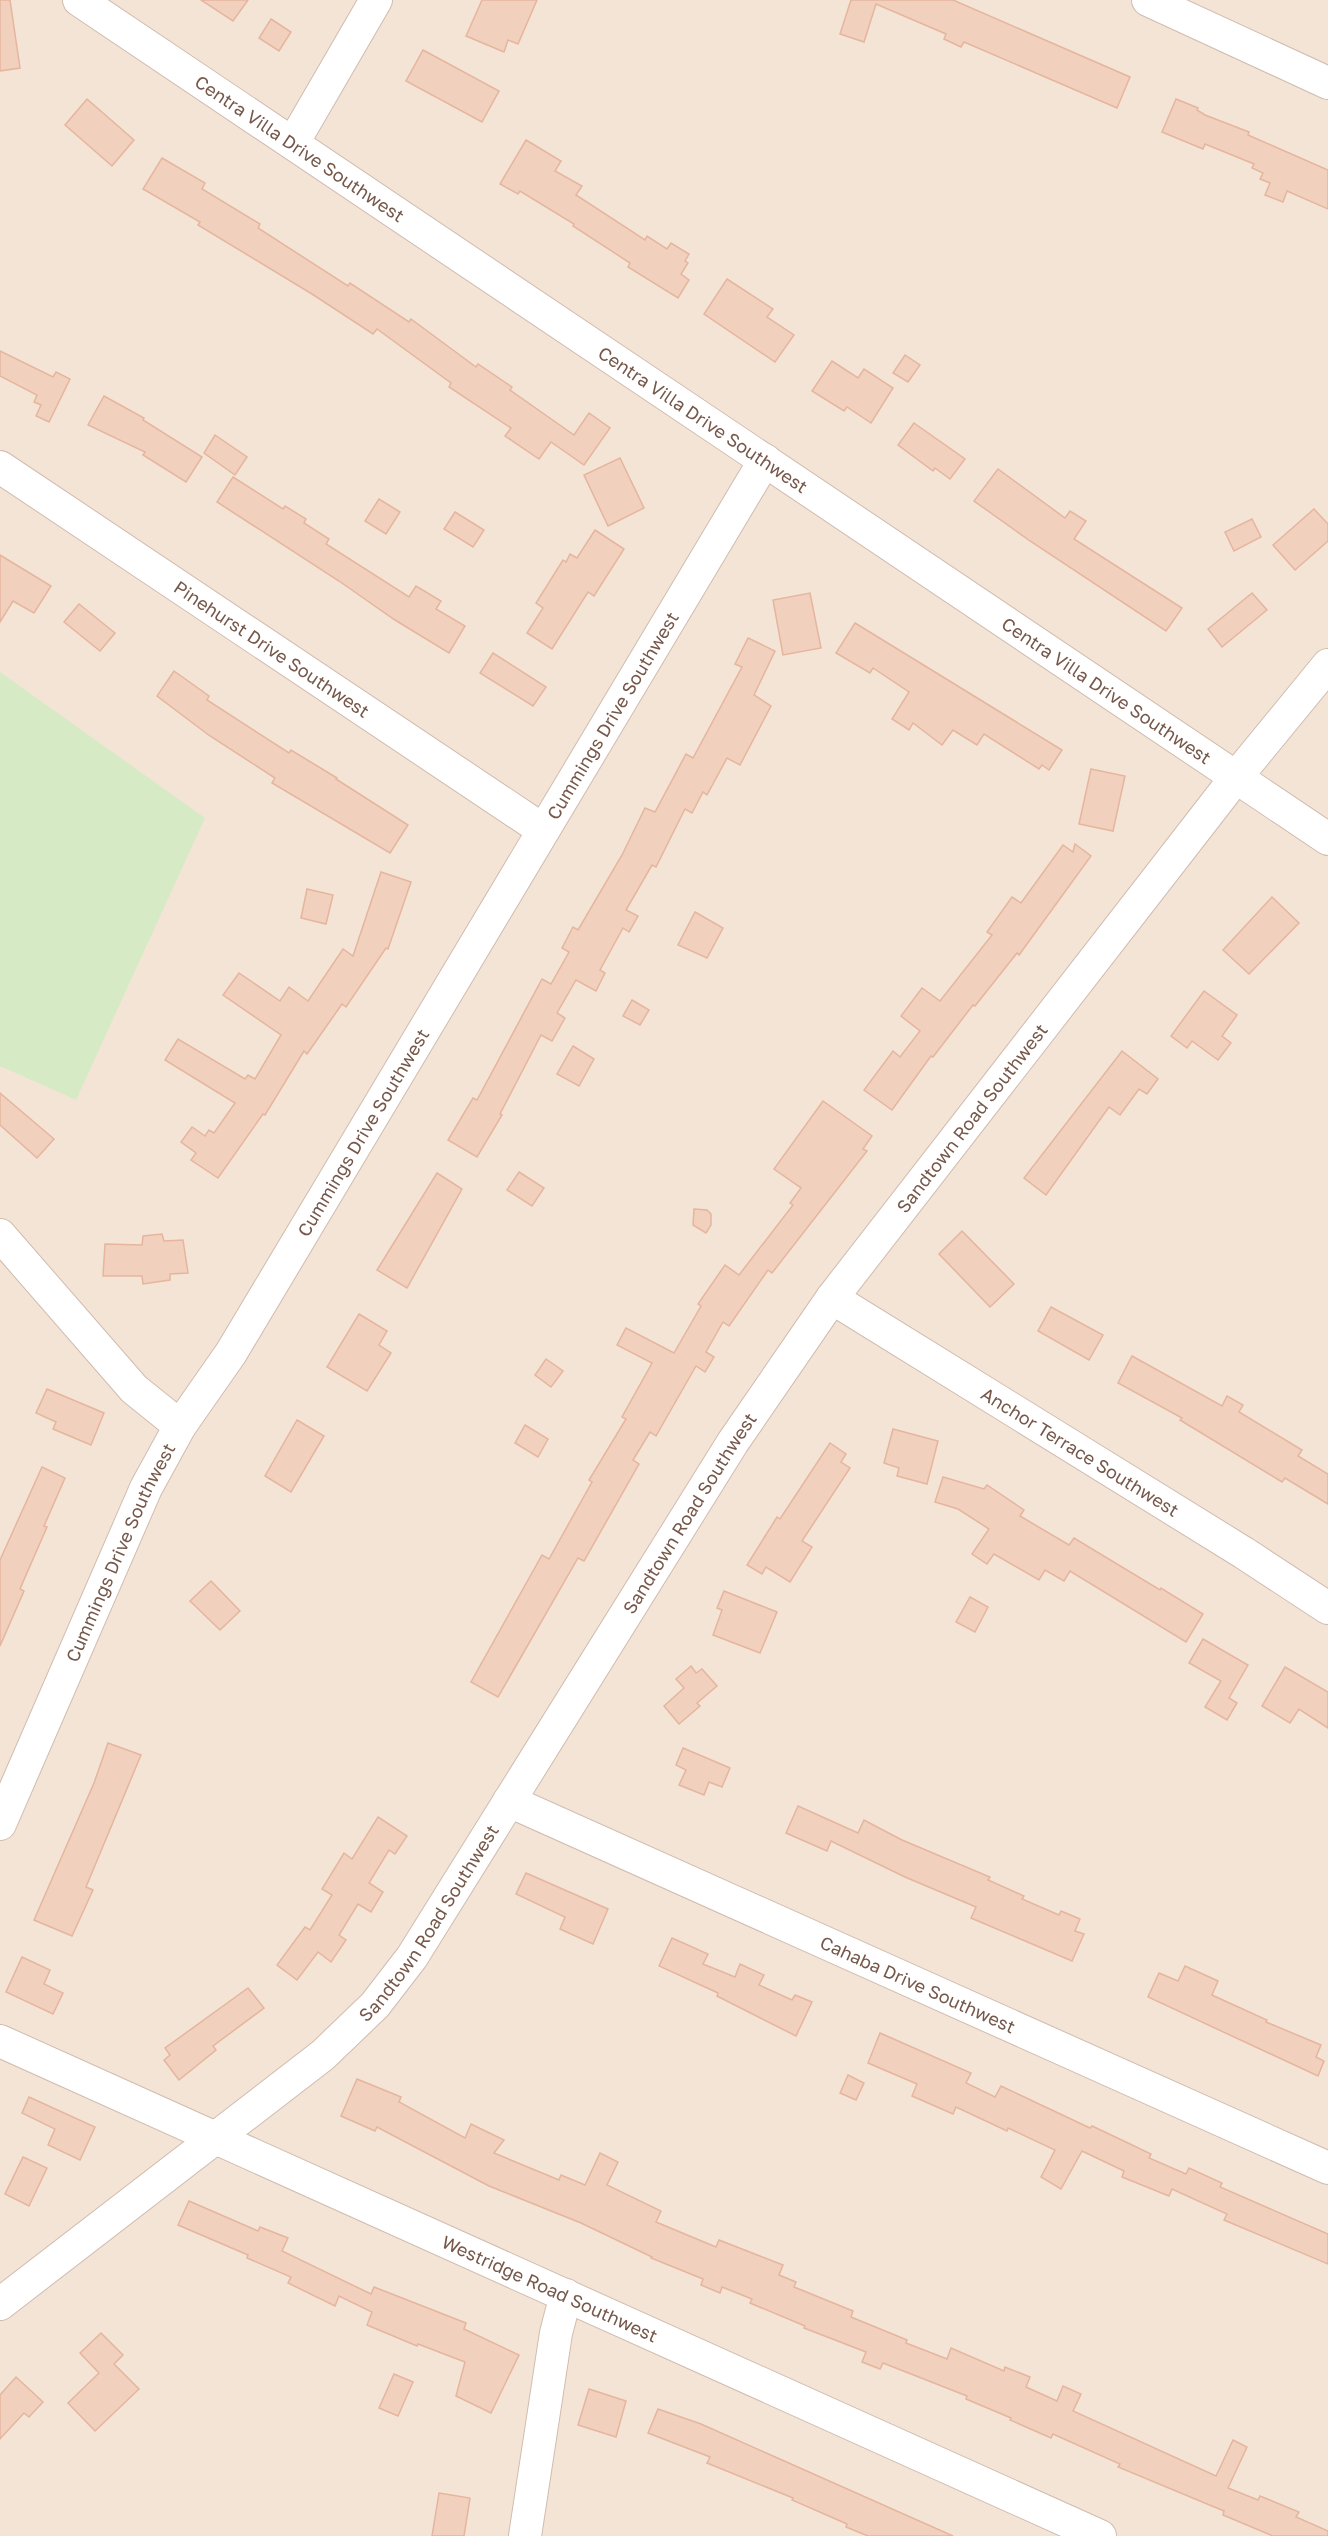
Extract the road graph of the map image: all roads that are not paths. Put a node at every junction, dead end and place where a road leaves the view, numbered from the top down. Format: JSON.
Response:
{"nodes":[{"id":1,"x":78,"y":0,"type":"edge"},
{"id":2,"x":376,"y":0,"type":"edge"},
{"id":3,"x":1148,"y":0,"type":"edge"},
{"id":4,"x":1328,"y":83,"type":"edge"},
{"id":5,"x":292,"y":143,"type":"junction"},
{"id":6,"x":765,"y":460,"type":"junction"},
{"id":7,"x":0,"y":466,"type":"edge"},
{"id":8,"x":1328,"y":665,"type":"edge"},
{"id":9,"x":1237,"y":776,"type":"junction"},
{"id":10,"x":543,"y":830,"type":"junction"},
{"id":11,"x":1328,"y":839,"type":"edge"},
{"id":12,"x":0,"y":1235,"type":"edge"},
{"id":13,"x":832,"y":1298,"type":"junction"},
{"id":14,"x":180,"y":1426,"type":"junction"},
{"id":15,"x":1328,"y":1608,"type":"edge"},
{"id":16,"x":509,"y":1801,"type":"junction"},
{"id":17,"x":0,"y":1824,"type":"edge"},
{"id":18,"x":0,"y":2041,"type":"edge"},
{"id":19,"x":216,"y":2138,"type":"junction"},
{"id":20,"x":1328,"y":2168,"type":"edge"},
{"id":21,"x":566,"y":2295,"type":"junction"},
{"id":22,"x":0,"y":2304,"type":"edge"},
{"id":23,"x":525,"y":2536,"type":"edge"},
{"id":24,"x":1100,"y":2536,"type":"edge"}],
"edges":[{"from":1,"to":5,"type":"street","name":"Centra Villa Drive Southwest"},
{"from":2,"to":5,"type":"street"},
{"from":3,"to":4,"type":"street"},
{"from":5,"to":6,"type":"street","name":"Centra Villa Drive Southwest"},
{"from":6,"to":9,"type":"street","name":"Centra Villa Drive Southwest"},
{"from":6,"to":10,"type":"street","name":"Cummings Drive Southwest"},
{"from":7,"to":10,"type":"street","name":"Pinehurst Drive Southwest"},
{"from":8,"to":9,"type":"street","name":"Sandtown Road Southwest"},
{"from":9,"to":11,"type":"street","name":"Centra Villa Drive Southwest"},
{"from":9,"to":13,"type":"street","name":"Sandtown Road Southwest"},
{"from":10,"to":14,"type":"street","name":"Cummings Drive Southwest"},
{"from":12,"to":14,"type":"street"},
{"from":13,"to":15,"type":"street","name":"Anchor Terrace Southwest"},
{"from":13,"to":16,"type":"street","name":"Sandtown Road Southwest"},
{"from":14,"to":17,"type":"street","name":"Cummings Drive Southwest"},
{"from":16,"to":19,"type":"street","name":"Sandtown Road Southwest"},
{"from":16,"to":20,"type":"street","name":"Cahaba Drive Southwest"},
{"from":18,"to":19,"type":"street","name":"Westridge Road Southwest"},
{"from":19,"to":21,"type":"street","name":"Westridge Road Southwest"},
{"from":19,"to":22,"type":"street","name":"Sandtown Road Southwest"},
{"from":21,"to":23,"type":"street"},
{"from":21,"to":24,"type":"street","name":"Westridge Road Southwest"}]}
